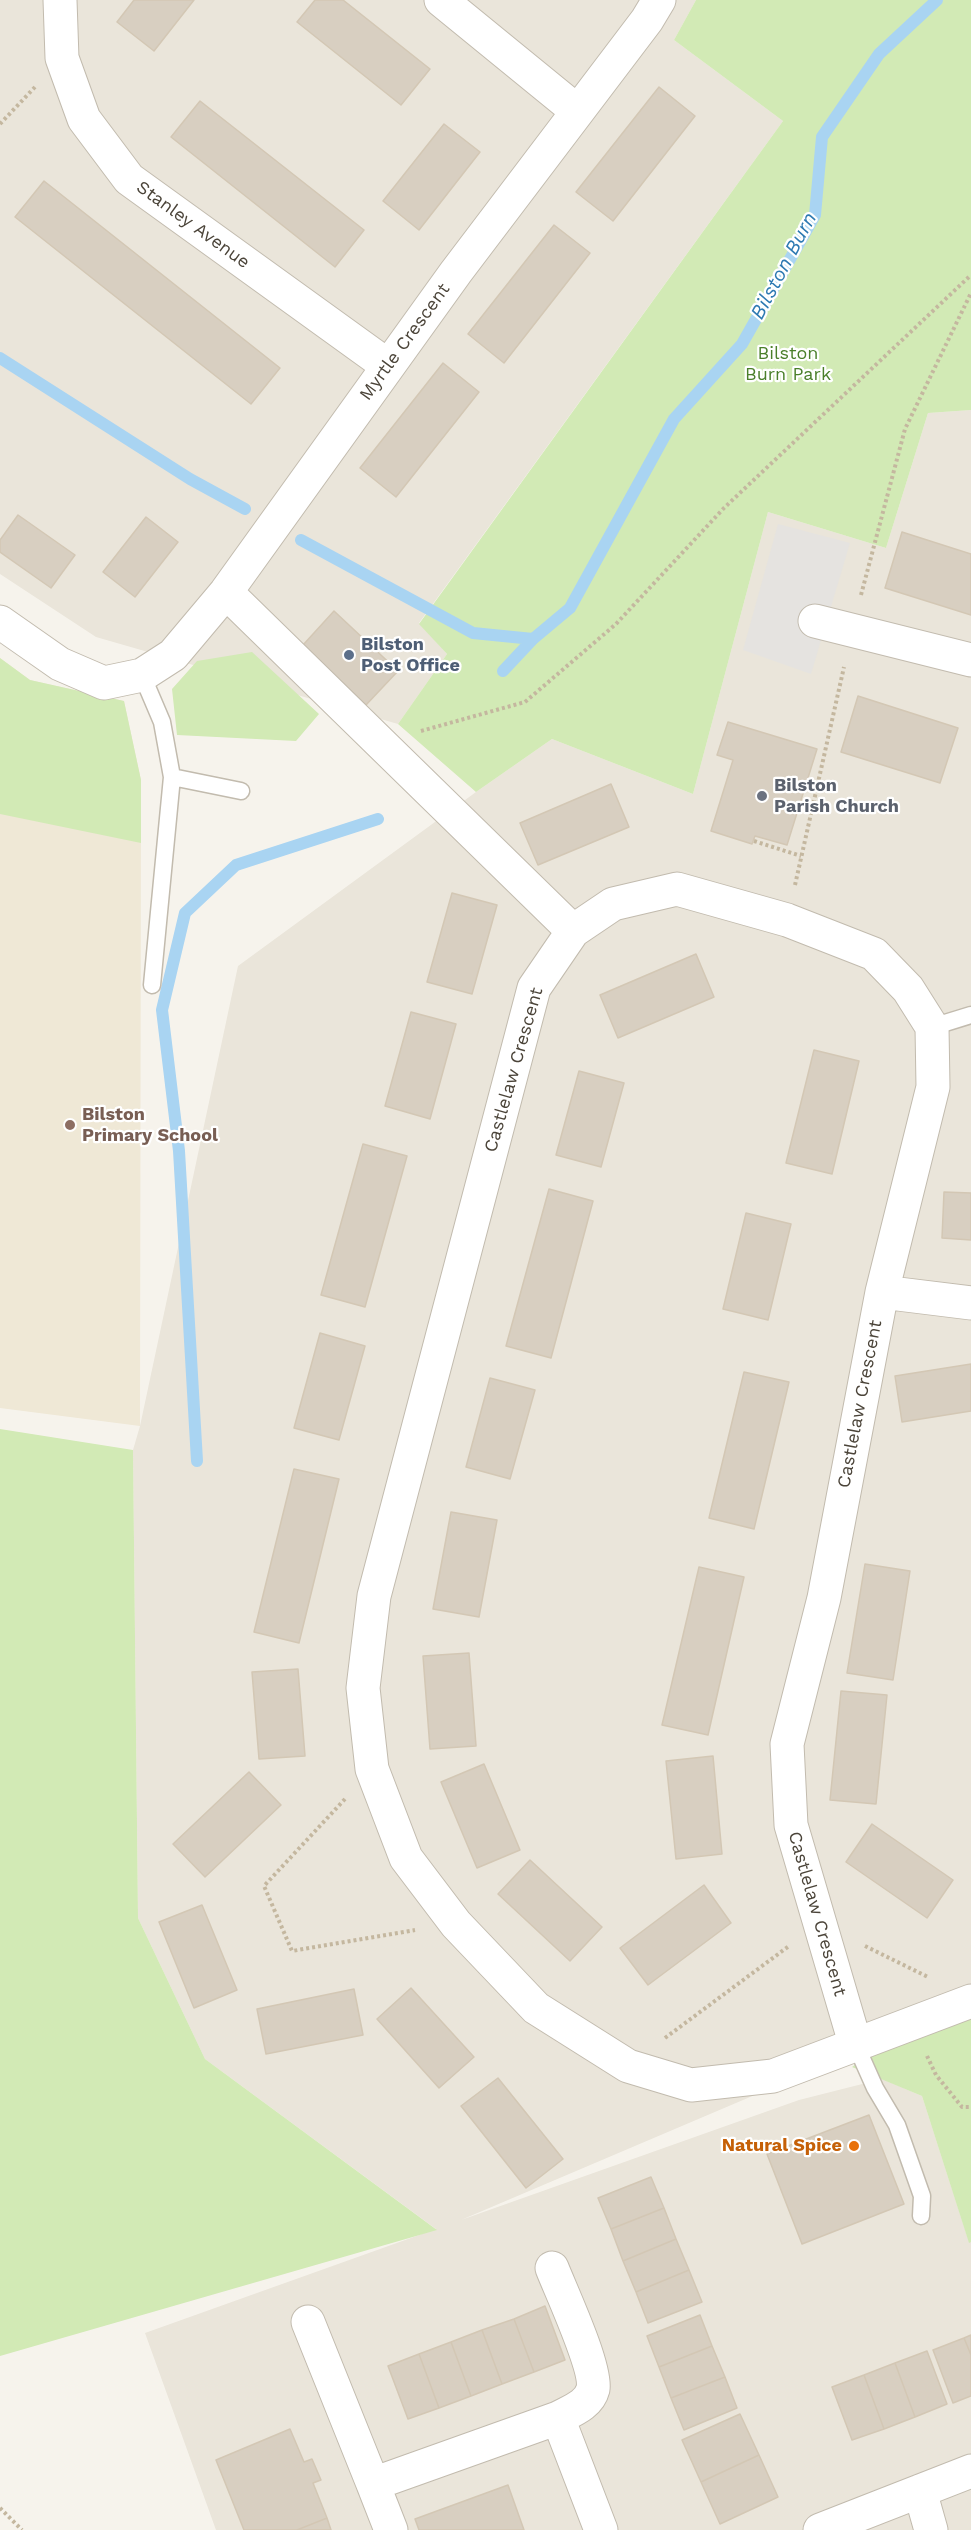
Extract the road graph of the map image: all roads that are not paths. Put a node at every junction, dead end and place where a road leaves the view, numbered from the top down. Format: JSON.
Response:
{"nodes":[{"id":1,"x":60,"y":0,"type":"edge"},
{"id":2,"x":441,"y":0,"type":"edge"},
{"id":3,"x":659,"y":0,"type":"edge"},
{"id":4,"x":577,"y":111,"type":"junction"},
{"id":5,"x":388,"y":366,"type":"junction"},
{"id":6,"x":226,"y":592,"type":"junction"},
{"id":7,"x":815,"y":621,"type":"dead end"},
{"id":8,"x":0,"y":622,"type":"edge"},
{"id":9,"x":971,"y":660,"type":"edge"},
{"id":10,"x":142,"y":675,"type":"junction"},
{"id":11,"x":172,"y":777,"type":"junction"},
{"id":12,"x":241,"y":791,"type":"dead end"},
{"id":13,"x":573,"y":931,"type":"junction"},
{"id":14,"x":152,"y":986,"type":"dead end"},
{"id":15,"x":971,"y":1015,"type":"edge"},
{"id":16,"x":932,"y":1027,"type":"junction"},
{"id":17,"x":882,"y":1292,"type":"junction"},
{"id":18,"x":971,"y":1303,"type":"edge"},
{"id":19,"x":971,"y":2001,"type":"edge"},
{"id":20,"x":855,"y":2043,"type":"junction"},
{"id":21,"x":921,"y":2216,"type":"dead end"},
{"id":22,"x":552,"y":2268,"type":"dead end"},
{"id":23,"x":308,"y":2322,"type":"dead end"},
{"id":24,"x":558,"y":2418,"type":"junction"},
{"id":25,"x":971,"y":2471,"type":"edge"},
{"id":26,"x":373,"y":2484,"type":"junction"},
{"id":27,"x":920,"y":2491,"type":"junction"},
{"id":28,"x":391,"y":2530,"type":"edge"},
{"id":29,"x":601,"y":2530,"type":"edge"},
{"id":30,"x":820,"y":2530,"type":"edge"},
{"id":31,"x":931,"y":2530,"type":"edge"}],
"edges":[{"from":1,"to":5,"type":"street","name":"Stanley Avenue"},
{"from":2,"to":4,"type":"street"},
{"from":3,"to":4,"type":"street","name":"Myrtle Crescent"},
{"from":4,"to":5,"type":"street","name":"Myrtle Crescent"},
{"from":5,"to":6,"type":"street","name":"Myrtle Crescent"},
{"from":6,"to":10,"type":"street","name":"Myrtle Crescent"},
{"from":6,"to":13,"type":"street"},
{"from":7,"to":9,"type":"street"},
{"from":8,"to":10,"type":"street"},
{"from":10,"to":11,"type":"lane"},
{"from":11,"to":12,"type":"lane"},
{"from":11,"to":14,"type":"lane"},
{"from":13,"to":16,"type":"street","name":"Castlelaw Crescent"},
{"from":13,"to":20,"type":"street","name":"Castlelaw Crescent"},
{"from":15,"to":16,"type":"lane"},
{"from":16,"to":17,"type":"street","name":"Castlelaw Crescent"},
{"from":17,"to":18,"type":"street"},
{"from":17,"to":20,"type":"street","name":"Castlelaw Crescent"},
{"from":19,"to":20,"type":"street","name":"Castlelaw Crescent"},
{"from":20,"to":21,"type":"lane"},
{"from":22,"to":24,"type":"street"},
{"from":23,"to":26,"type":"street"},
{"from":24,"to":26,"type":"street"},
{"from":24,"to":29,"type":"street"},
{"from":25,"to":27,"type":"street"},
{"from":26,"to":28,"type":"street"},
{"from":27,"to":30,"type":"street"},
{"from":27,"to":31,"type":"street"}]}
